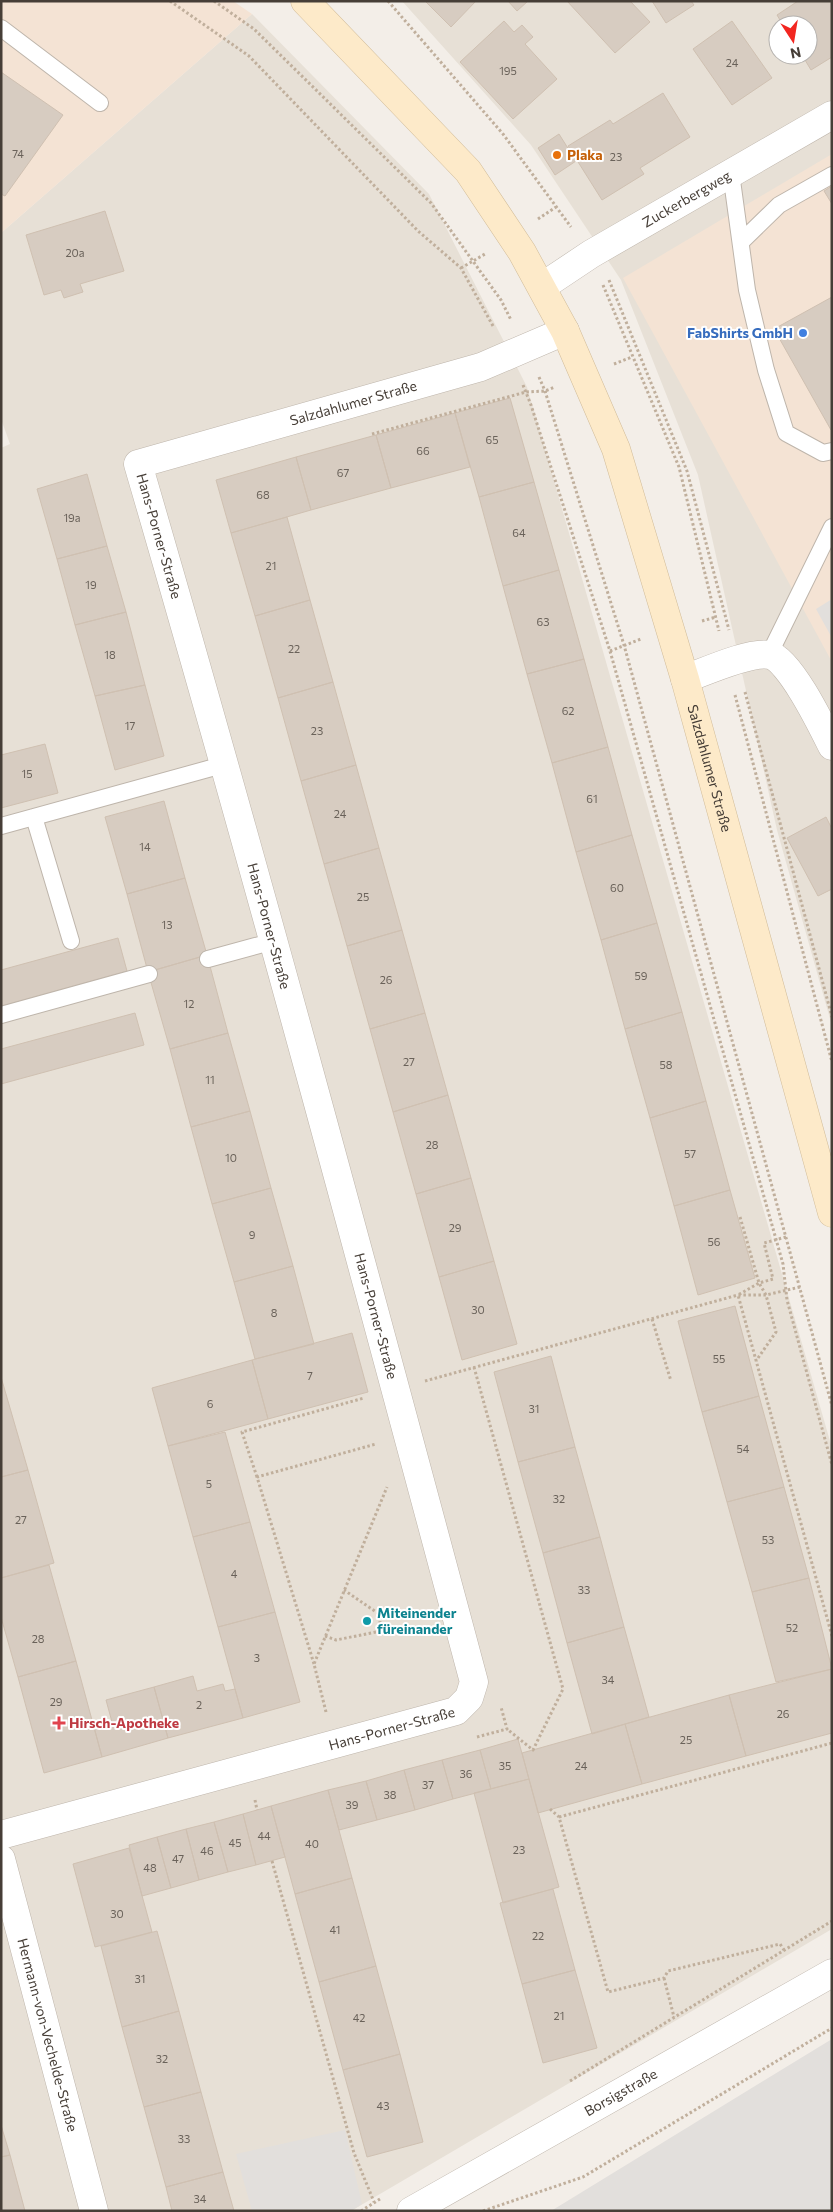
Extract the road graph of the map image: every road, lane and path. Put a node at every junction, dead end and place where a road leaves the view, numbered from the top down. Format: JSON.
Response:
{"nodes":[{"id":1,"x":170,"y":1,"type":"edge"},
{"id":2,"x":214,"y":1,"type":"edge"},
{"id":3,"x":388,"y":1,"type":"edge"},
{"id":4,"x":317,"y":5,"type":"edge"},
{"id":5,"x":1,"y":28,"type":"edge"},
{"id":6,"x":100,"y":103,"type":"dead end"},
{"id":7,"x":832,"y":115,"type":"edge"},
{"id":8,"x":731,"y":173,"type":"junction"},
{"id":9,"x":832,"y":175,"type":"edge"},
{"id":10,"x":741,"y":242,"type":"junction"},
{"id":11,"x":591,"y":254,"type":"junction"},
{"id":12,"x":542,"y":286,"type":"junction"},
{"id":13,"x":565,"y":331,"type":"junction"},
{"id":14,"x":518,"y":352,"type":"junction"},
{"id":15,"x":546,"y":391,"type":"junction"},
{"id":16,"x":526,"y":392,"type":"junction"},
{"id":17,"x":365,"y":436,"type":"dead end"},
{"id":18,"x":832,"y":451,"type":"edge"},
{"id":19,"x":138,"y":464,"type":"joint"},
{"id":20,"x":832,"y":527,"type":"edge"},
{"id":21,"x":769,"y":655,"type":"junction"},
{"id":22,"x":684,"y":679,"type":"junction"},
{"id":23,"x":832,"y":746,"type":"edge"},
{"id":24,"x":226,"y":764,"type":"junction"},
{"id":25,"x":34,"y":817,"type":"junction"},
{"id":26,"x":1,"y":826,"type":"edge"},
{"id":27,"x":70,"y":941,"type":"dead end"},
{"id":28,"x":274,"y":941,"type":"junction"},
{"id":29,"x":208,"y":959,"type":"dead end"},
{"id":30,"x":149,"y":974,"type":"dead end"},
{"id":31,"x":1,"y":1015,"type":"edge"},
{"id":32,"x":832,"y":1213,"type":"edge"},
{"id":33,"x":740,"y":1217,"type":"dead end"},
{"id":34,"x":786,"y":1237,"type":"junction"},
{"id":35,"x":776,"y":1240,"type":"junction"},
{"id":36,"x":758,"y":1283,"type":"junction"},
{"id":37,"x":800,"y":1287,"type":"junction"},
{"id":38,"x":786,"y":1291,"type":"junction"},
{"id":39,"x":738,"y":1296,"type":"junction"},
{"id":40,"x":766,"y":1296,"type":"junction"},
{"id":41,"x":810,"y":1304,"type":"dead end"},
{"id":42,"x":805,"y":1306,"type":"junction"},
{"id":43,"x":652,"y":1318,"type":"junction"},
{"id":44,"x":755,"y":1362,"type":"junction"},
{"id":45,"x":474,"y":1367,"type":"junction"},
{"id":46,"x":671,"y":1381,"type":"dead end"},
{"id":47,"x":396,"y":1389,"type":"junction"},
{"id":48,"x":832,"y":1406,"type":"edge"},
{"id":49,"x":408,"y":1435,"type":"junction"},
{"id":50,"x":832,"y":1465,"type":"edge"},
{"id":51,"x":256,"y":1477,"type":"junction"},
{"id":52,"x":389,"y":1481,"type":"dead end"},
{"id":53,"x":344,"y":1590,"type":"junction"},
{"id":54,"x":325,"y":1636,"type":"junction"},
{"id":55,"x":832,"y":1636,"type":"edge"},
{"id":56,"x":314,"y":1664,"type":"junction"},
{"id":57,"x":499,"y":1700,"type":"dead end"},
{"id":58,"x":507,"y":1729,"type":"junction"},
{"id":59,"x":470,"y":1739,"type":"dead end"},
{"id":60,"x":832,"y":1743,"type":"edge"},
{"id":61,"x":334,"y":1744,"type":"junction"},
{"id":62,"x":264,"y":1797,"type":"dead end"},
{"id":63,"x":255,"y":1800,"type":"junction"},
{"id":64,"x":245,"y":1803,"type":"dead end"},
{"id":65,"x":258,"y":1810,"type":"dead end"},
{"id":66,"x":550,"y":1810,"type":"dead end"},
{"id":67,"x":559,"y":1817,"type":"junction"},
{"id":68,"x":1,"y":1835,"type":"edge"},
{"id":69,"x":1,"y":1859,"type":"edge"},
{"id":70,"x":272,"y":1861,"type":"dead end"},
{"id":71,"x":832,"y":1921,"type":"edge"},
{"id":72,"x":784,"y":1950,"type":"junction"},
{"id":73,"x":832,"y":1973,"type":"edge"},
{"id":74,"x":664,"y":1978,"type":"junction"},
{"id":75,"x":674,"y":2017,"type":"junction"},
{"id":76,"x":832,"y":2028,"type":"edge"},
{"id":77,"x":562,"y":2086,"type":"dead end"},
{"id":78,"x":382,"y":2197,"type":"dead end"},
{"id":79,"x":374,"y":2202,"type":"junction"},
{"id":80,"x":94,"y":2211,"type":"edge"},
{"id":81,"x":361,"y":2211,"type":"edge"},
{"id":82,"x":411,"y":2211,"type":"edge"},
{"id":83,"x":483,"y":2211,"type":"edge"}],
"edges":[{"from":1,"to":14,"type":"path"},
{"from":2,"to":14,"type":"path"},
{"from":3,"to":11,"type":"path"},
{"from":4,"to":12,"type":"main road","name":"Salzdahlumer Straße"},
{"from":5,"to":6,"type":"lane"},
{"from":7,"to":8,"type":"street","name":"Zuckerbergweg"},
{"from":8,"to":10,"type":"lane"},
{"from":8,"to":11,"type":"street","name":"Zuckerbergweg"},
{"from":9,"to":10,"type":"lane"},
{"from":10,"to":18,"type":"lane"},
{"from":11,"to":12,"type":"street","name":"Zuckerbergweg"},
{"from":12,"to":13,"type":"main road","name":"Salzdahlumer Straße"},
{"from":13,"to":14,"type":"street","name":"Salzdahlumer Straße"},
{"from":13,"to":22,"type":"main road","name":"Salzdahlumer Straße"},
{"from":14,"to":15,"type":"path"},
{"from":14,"to":16,"type":"path"},
{"from":14,"to":19,"type":"street","name":"Salzdahlumer Straße"},
{"from":15,"to":16,"type":"path"},
{"from":15,"to":34,"type":"path"},
{"from":16,"to":17,"type":"path"},
{"from":16,"to":35,"type":"path"},
{"from":19,"to":24,"type":"street","name":"Hans-Porner-Straße"},
{"from":20,"to":21,"type":"lane"},
{"from":21,"to":22,"type":"street"},
{"from":21,"to":23,"type":"street"},
{"from":22,"to":32,"type":"main road","name":"Salzdahlumer Straße"},
{"from":24,"to":25,"type":"lane"},
{"from":24,"to":28,"type":"street","name":"Hans-Porner-Straße"},
{"from":25,"to":26,"type":"lane"},
{"from":25,"to":27,"type":"lane"},
{"from":28,"to":29,"type":"lane"},
{"from":28,"to":47,"type":"street","name":"Hans-Porner-Straße"},
{"from":30,"to":31,"type":"lane"},
{"from":33,"to":36,"type":"path"},
{"from":34,"to":35,"type":"path"},
{"from":34,"to":37,"type":"path"},
{"from":35,"to":36,"type":"path"},
{"from":35,"to":38,"type":"path"},
{"from":36,"to":39,"type":"path"},
{"from":36,"to":40,"type":"path"},
{"from":37,"to":38,"type":"path"},
{"from":37,"to":42,"type":"path"},
{"from":38,"to":40,"type":"path"},
{"from":38,"to":50,"type":"path"},
{"from":39,"to":40,"type":"path"},
{"from":39,"to":43,"type":"path"},
{"from":39,"to":44,"type":"path"},
{"from":40,"to":44,"type":"path"},
{"from":41,"to":42,"type":"path"},
{"from":42,"to":48,"type":"path"},
{"from":43,"to":45,"type":"path"},
{"from":43,"to":46,"type":"path"},
{"from":44,"to":55,"type":"path"},
{"from":45,"to":47,"type":"path"},
{"from":45,"to":58,"type":"path"},
{"from":47,"to":49,"type":"street","name":"Hans-Porner-Straße"},
{"from":47,"to":51,"type":"path"},
{"from":49,"to":51,"type":"path"},
{"from":49,"to":61,"type":"street","name":"Hans-Porner-Straße"},
{"from":51,"to":56,"type":"path"},
{"from":52,"to":53,"type":"path"},
{"from":53,"to":54,"type":"path"},
{"from":53,"to":54,"type":"path"},
{"from":54,"to":56,"type":"path"},
{"from":56,"to":61,"type":"path"},
{"from":57,"to":58,"type":"path"},
{"from":58,"to":59,"type":"path"},
{"from":60,"to":67,"type":"path"},
{"from":61,"to":68,"type":"street","name":"Hans-Porner-Straße"},
{"from":62,"to":63,"type":"path"},
{"from":63,"to":64,"type":"path"},
{"from":63,"to":65,"type":"path"},
{"from":66,"to":67,"type":"path"},
{"from":67,"to":74,"type":"path"},
{"from":69,"to":80,"type":"street","name":"Hermann-von-Vechelde-Straße"},
{"from":70,"to":79,"type":"path"},
{"from":71,"to":72,"type":"path"},
{"from":72,"to":74,"type":"path"},
{"from":72,"to":75,"type":"path"},
{"from":73,"to":82,"type":"street","name":"Borsigstraße"},
{"from":74,"to":75,"type":"path"},
{"from":75,"to":77,"type":"path"},
{"from":76,"to":83,"type":"path"},
{"from":78,"to":79,"type":"path"},
{"from":79,"to":81,"type":"path"}]}
